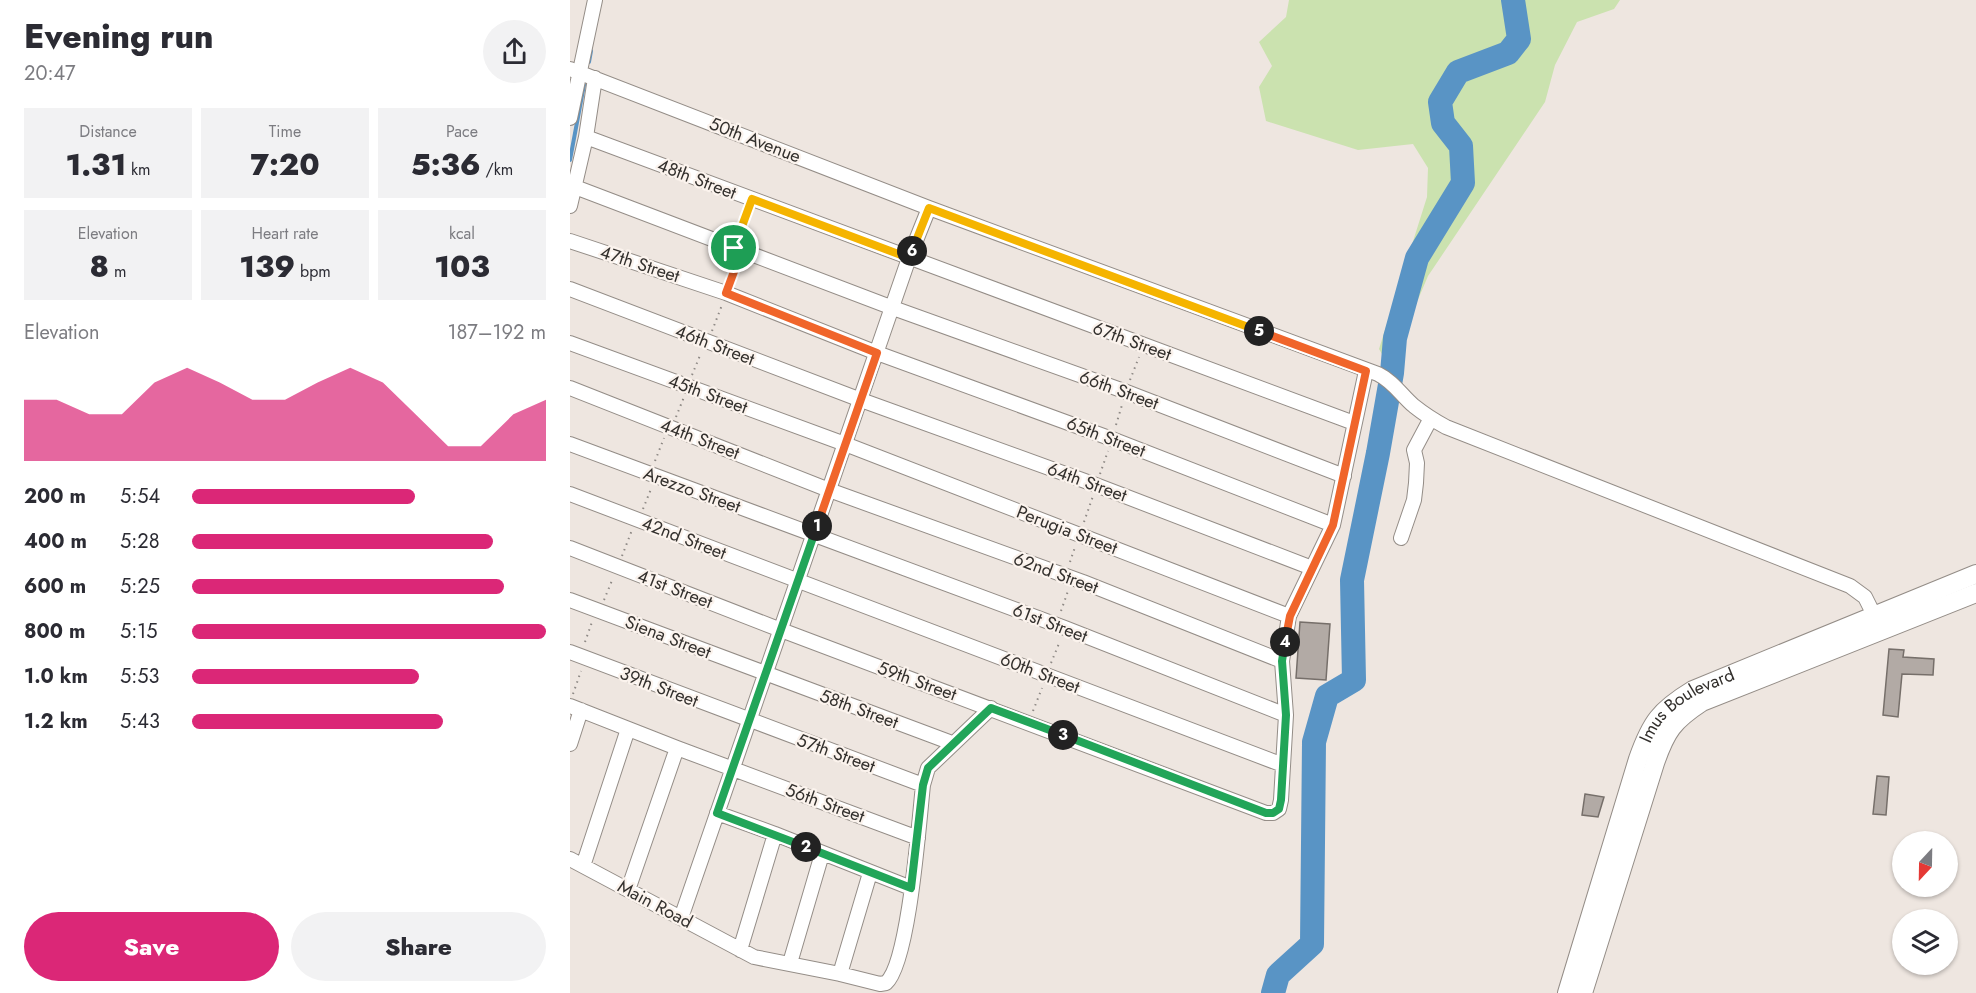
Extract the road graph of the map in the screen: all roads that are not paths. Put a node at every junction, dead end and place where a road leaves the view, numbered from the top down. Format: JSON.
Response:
{"nodes":[{"id":1,"x":596,"y":0,"type":"edge"},
{"id":2,"x":575,"y":71,"type":"edge"},
{"id":3,"x":595,"y":78,"type":"junction"},
{"id":4,"x":570,"y":118,"type":"edge"},
{"id":5,"x":586,"y":137,"type":"junction"},
{"id":6,"x":575,"y":187,"type":"junction"},
{"id":7,"x":570,"y":206,"type":"edge"},
{"id":8,"x":929,"y":208,"type":"junction"},
{"id":9,"x":570,"y":241,"type":"edge"},
{"id":10,"x":909,"y":258,"type":"junction"},
{"id":11,"x":570,"y":289,"type":"edge"},
{"id":12,"x":893,"y":308,"type":"junction"},
{"id":13,"x":570,"y":343,"type":"edge"},
{"id":14,"x":877,"y":353,"type":"junction"},
{"id":15,"x":1366,"y":371,"type":"junction"},
{"id":16,"x":570,"y":388,"type":"edge"},
{"id":17,"x":861,"y":400,"type":"junction"},
{"id":18,"x":1431,"y":418,"type":"junction"},
{"id":19,"x":1354,"y":423,"type":"junction"},
{"id":20,"x":570,"y":444,"type":"edge"},
{"id":21,"x":845,"y":444,"type":"junction"},
{"id":22,"x":1344,"y":476,"type":"junction"},
{"id":23,"x":830,"y":490,"type":"junction"},
{"id":24,"x":570,"y":494,"type":"edge"},
{"id":25,"x":1333,"y":525,"type":"junction"},
{"id":26,"x":814,"y":535,"type":"junction"},
{"id":27,"x":1401,"y":538,"type":"dead end"},
{"id":28,"x":570,"y":548,"type":"edge"},
{"id":29,"x":1312,"y":568,"type":"junction"},
{"id":30,"x":1976,"y":574,"type":"edge"},
{"id":31,"x":798,"y":582,"type":"junction"},
{"id":32,"x":1976,"y":593,"type":"edge"},
{"id":33,"x":570,"y":600,"type":"edge"},
{"id":34,"x":1290,"y":616,"type":"junction"},
{"id":35,"x":1878,"y":623,"type":"junction"},
{"id":36,"x":781,"y":630,"type":"junction"},
{"id":37,"x":578,"y":656,"type":"edge"},
{"id":38,"x":1282,"y":661,"type":"junction"},
{"id":39,"x":766,"y":674,"type":"junction"},
{"id":40,"x":574,"y":706,"type":"edge"},
{"id":41,"x":991,"y":708,"type":"junction"},
{"id":42,"x":1286,"y":715,"type":"junction"},
{"id":43,"x":749,"y":721,"type":"junction"},
{"id":44,"x":628,"y":729,"type":"junction"},
{"id":45,"x":952,"y":743,"type":"junction"},
{"id":46,"x":570,"y":744,"type":"edge"},
{"id":47,"x":676,"y":748,"type":"junction"},
{"id":48,"x":1283,"y":765,"type":"junction"},
{"id":49,"x":732,"y":769,"type":"junction"},
{"id":50,"x":923,"y":785,"type":"junction"},
{"id":51,"x":717,"y":813,"type":"junction"},
{"id":52,"x":775,"y":834,"type":"junction"},
{"id":53,"x":918,"y":838,"type":"junction"},
{"id":54,"x":822,"y":854,"type":"junction"},
{"id":55,"x":576,"y":862,"type":"edge"},
{"id":56,"x":870,"y":873,"type":"junction"},
{"id":57,"x":911,"y":888,"type":"junction"},
{"id":58,"x":628,"y":890,"type":"junction"},
{"id":59,"x":681,"y":918,"type":"junction"},
{"id":60,"x":740,"y":950,"type":"junction"},
{"id":61,"x":790,"y":963,"type":"junction"},
{"id":62,"x":840,"y":974,"type":"junction"},
{"id":63,"x":1567,"y":993,"type":"edge"},
{"id":64,"x":1583,"y":993,"type":"edge"}],
"edges":[{"from":1,"to":2,"type":"street"},
{"from":2,"to":3,"type":"street","name":"50th Avenue"},
{"from":2,"to":4,"type":"street"},
{"from":3,"to":5,"type":"street"},
{"from":3,"to":8,"type":"street","name":"50th Avenue"},
{"from":5,"to":6,"type":"street"},
{"from":5,"to":10,"type":"street","name":"48th Street"},
{"from":6,"to":7,"type":"street"},
{"from":6,"to":12,"type":"street"},
{"from":8,"to":10,"type":"street"},
{"from":8,"to":15,"type":"street","name":"50th Avenue"},
{"from":9,"to":14,"type":"street","name":"47th Street"},
{"from":10,"to":12,"type":"street"},
{"from":10,"to":19,"type":"street","name":"67th Street"},
{"from":11,"to":17,"type":"street","name":"46th Street"},
{"from":12,"to":14,"type":"street"},
{"from":12,"to":22,"type":"street","name":"66th Street"},
{"from":13,"to":21,"type":"street","name":"45th Street"},
{"from":14,"to":17,"type":"street"},
{"from":14,"to":25,"type":"street","name":"65th Street"},
{"from":15,"to":18,"type":"street","name":"50th Avenue"},
{"from":15,"to":19,"type":"street"},
{"from":16,"to":23,"type":"street","name":"44th Street"},
{"from":17,"to":21,"type":"street"},
{"from":17,"to":29,"type":"street","name":"64th Street"},
{"from":18,"to":27,"type":"street"},
{"from":18,"to":35,"type":"street"},
{"from":19,"to":22,"type":"street"},
{"from":20,"to":26,"type":"street","name":"Arezzo Street"},
{"from":21,"to":23,"type":"street"},
{"from":21,"to":34,"type":"street","name":"Perugia Street"},
{"from":22,"to":25,"type":"street"},
{"from":23,"to":26,"type":"street"},
{"from":23,"to":38,"type":"street","name":"62nd Street"},
{"from":24,"to":31,"type":"street","name":"42nd Street"},
{"from":25,"to":29,"type":"street"},
{"from":26,"to":31,"type":"street"},
{"from":26,"to":42,"type":"street","name":"61st Street"},
{"from":28,"to":36,"type":"street","name":"41st Street"},
{"from":29,"to":34,"type":"street"},
{"from":30,"to":35,"type":"main road","name":"Imus Boulevard"},
{"from":31,"to":36,"type":"street"},
{"from":31,"to":48,"type":"street","name":"60th Street"},
{"from":32,"to":35,"type":"main road","name":"Imus Boulevard"},
{"from":33,"to":39,"type":"street","name":"Siena Street"},
{"from":34,"to":38,"type":"street"},
{"from":35,"to":63,"type":"main road","name":"Imus Boulevard"},
{"from":35,"to":64,"type":"main road","name":"Imus Boulevard"},
{"from":36,"to":39,"type":"street"},
{"from":36,"to":41,"type":"street","name":"59th Street"},
{"from":37,"to":43,"type":"street","name":"39th Street"},
{"from":38,"to":42,"type":"street"},
{"from":39,"to":43,"type":"street"},
{"from":39,"to":45,"type":"street","name":"58th Street"},
{"from":40,"to":44,"type":"street","name":"56th Street"},
{"from":40,"to":46,"type":"street"},
{"from":41,"to":45,"type":"street"},
{"from":41,"to":48,"type":"street","name":"59th Street"},
{"from":42,"to":48,"type":"street"},
{"from":43,"to":49,"type":"street"},
{"from":43,"to":50,"type":"street","name":"57th Street"},
{"from":44,"to":47,"type":"street","name":"56th Street"},
{"from":44,"to":55,"type":"street"},
{"from":45,"to":50,"type":"street"},
{"from":47,"to":49,"type":"street","name":"56th Street"},
{"from":47,"to":58,"type":"street"},
{"from":49,"to":51,"type":"street"},
{"from":49,"to":53,"type":"street","name":"56th Street"},
{"from":50,"to":53,"type":"street"},
{"from":51,"to":52,"type":"street"},
{"from":51,"to":59,"type":"street"},
{"from":52,"to":54,"type":"street"},
{"from":52,"to":60,"type":"street"},
{"from":53,"to":57,"type":"street"},
{"from":54,"to":56,"type":"street"},
{"from":54,"to":61,"type":"street"},
{"from":55,"to":58,"type":"street","name":"Main Road"},
{"from":56,"to":57,"type":"street"},
{"from":56,"to":62,"type":"street"},
{"from":57,"to":62,"type":"street"},
{"from":58,"to":59,"type":"street","name":"Main Road"},
{"from":59,"to":60,"type":"street","name":"Main Road"},
{"from":60,"to":61,"type":"street"},
{"from":61,"to":62,"type":"street"}]}
